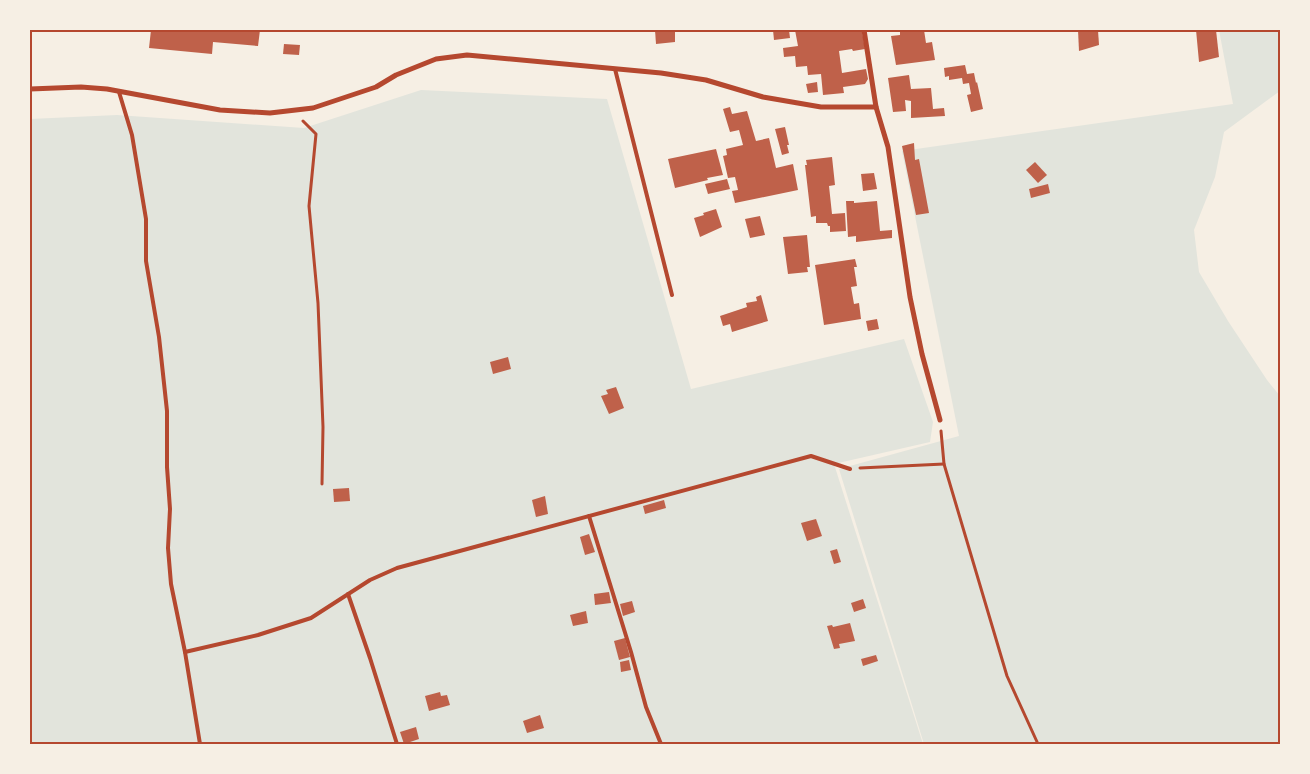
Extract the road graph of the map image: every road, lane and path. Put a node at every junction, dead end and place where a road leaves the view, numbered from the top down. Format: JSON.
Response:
{"nodes":[{"id":1,"x":864,"y":30,"type":"edge"},
{"id":2,"x":615,"y":69,"type":"junction"},
{"id":3,"x":30,"y":89,"type":"edge"},
{"id":4,"x":118,"y":92,"type":"junction"},
{"id":5,"x":876,"y":107,"type":"junction"},
{"id":6,"x":292,"y":110,"type":"junction"},
{"id":7,"x":672,"y":294,"type":"dead end"},
{"id":8,"x":940,"y":420,"type":"joint"},
{"id":9,"x":944,"y":464,"type":"junction"},
{"id":10,"x":850,"y":469,"type":"joint"},
{"id":11,"x":322,"y":484,"type":"dead end"},
{"id":12,"x":589,"y":516,"type":"junction"},
{"id":13,"x":348,"y":594,"type":"junction"},
{"id":14,"x":185,"y":652,"type":"junction"},
{"id":15,"x":200,"y":744,"type":"edge"},
{"id":16,"x":397,"y":744,"type":"edge"},
{"id":17,"x":661,"y":744,"type":"edge"},
{"id":18,"x":1038,"y":744,"type":"edge"}],
"edges":[{"from":1,"to":5,"type":"street"},
{"from":2,"to":5,"type":"street"},
{"from":2,"to":6,"type":"street"},
{"from":2,"to":7,"type":"lane"},
{"from":3,"to":4,"type":"street"},
{"from":4,"to":6,"type":"street"},
{"from":4,"to":14,"type":"lane"},
{"from":5,"to":8,"type":"street"},
{"from":6,"to":11,"type":"path"},
{"from":8,"to":9,"type":"path"},
{"from":9,"to":10,"type":"path"},
{"from":9,"to":18,"type":"path"},
{"from":10,"to":12,"type":"lane"},
{"from":12,"to":13,"type":"lane"},
{"from":12,"to":17,"type":"lane"},
{"from":13,"to":14,"type":"lane"},
{"from":13,"to":16,"type":"lane"},
{"from":14,"to":15,"type":"lane"}]}
